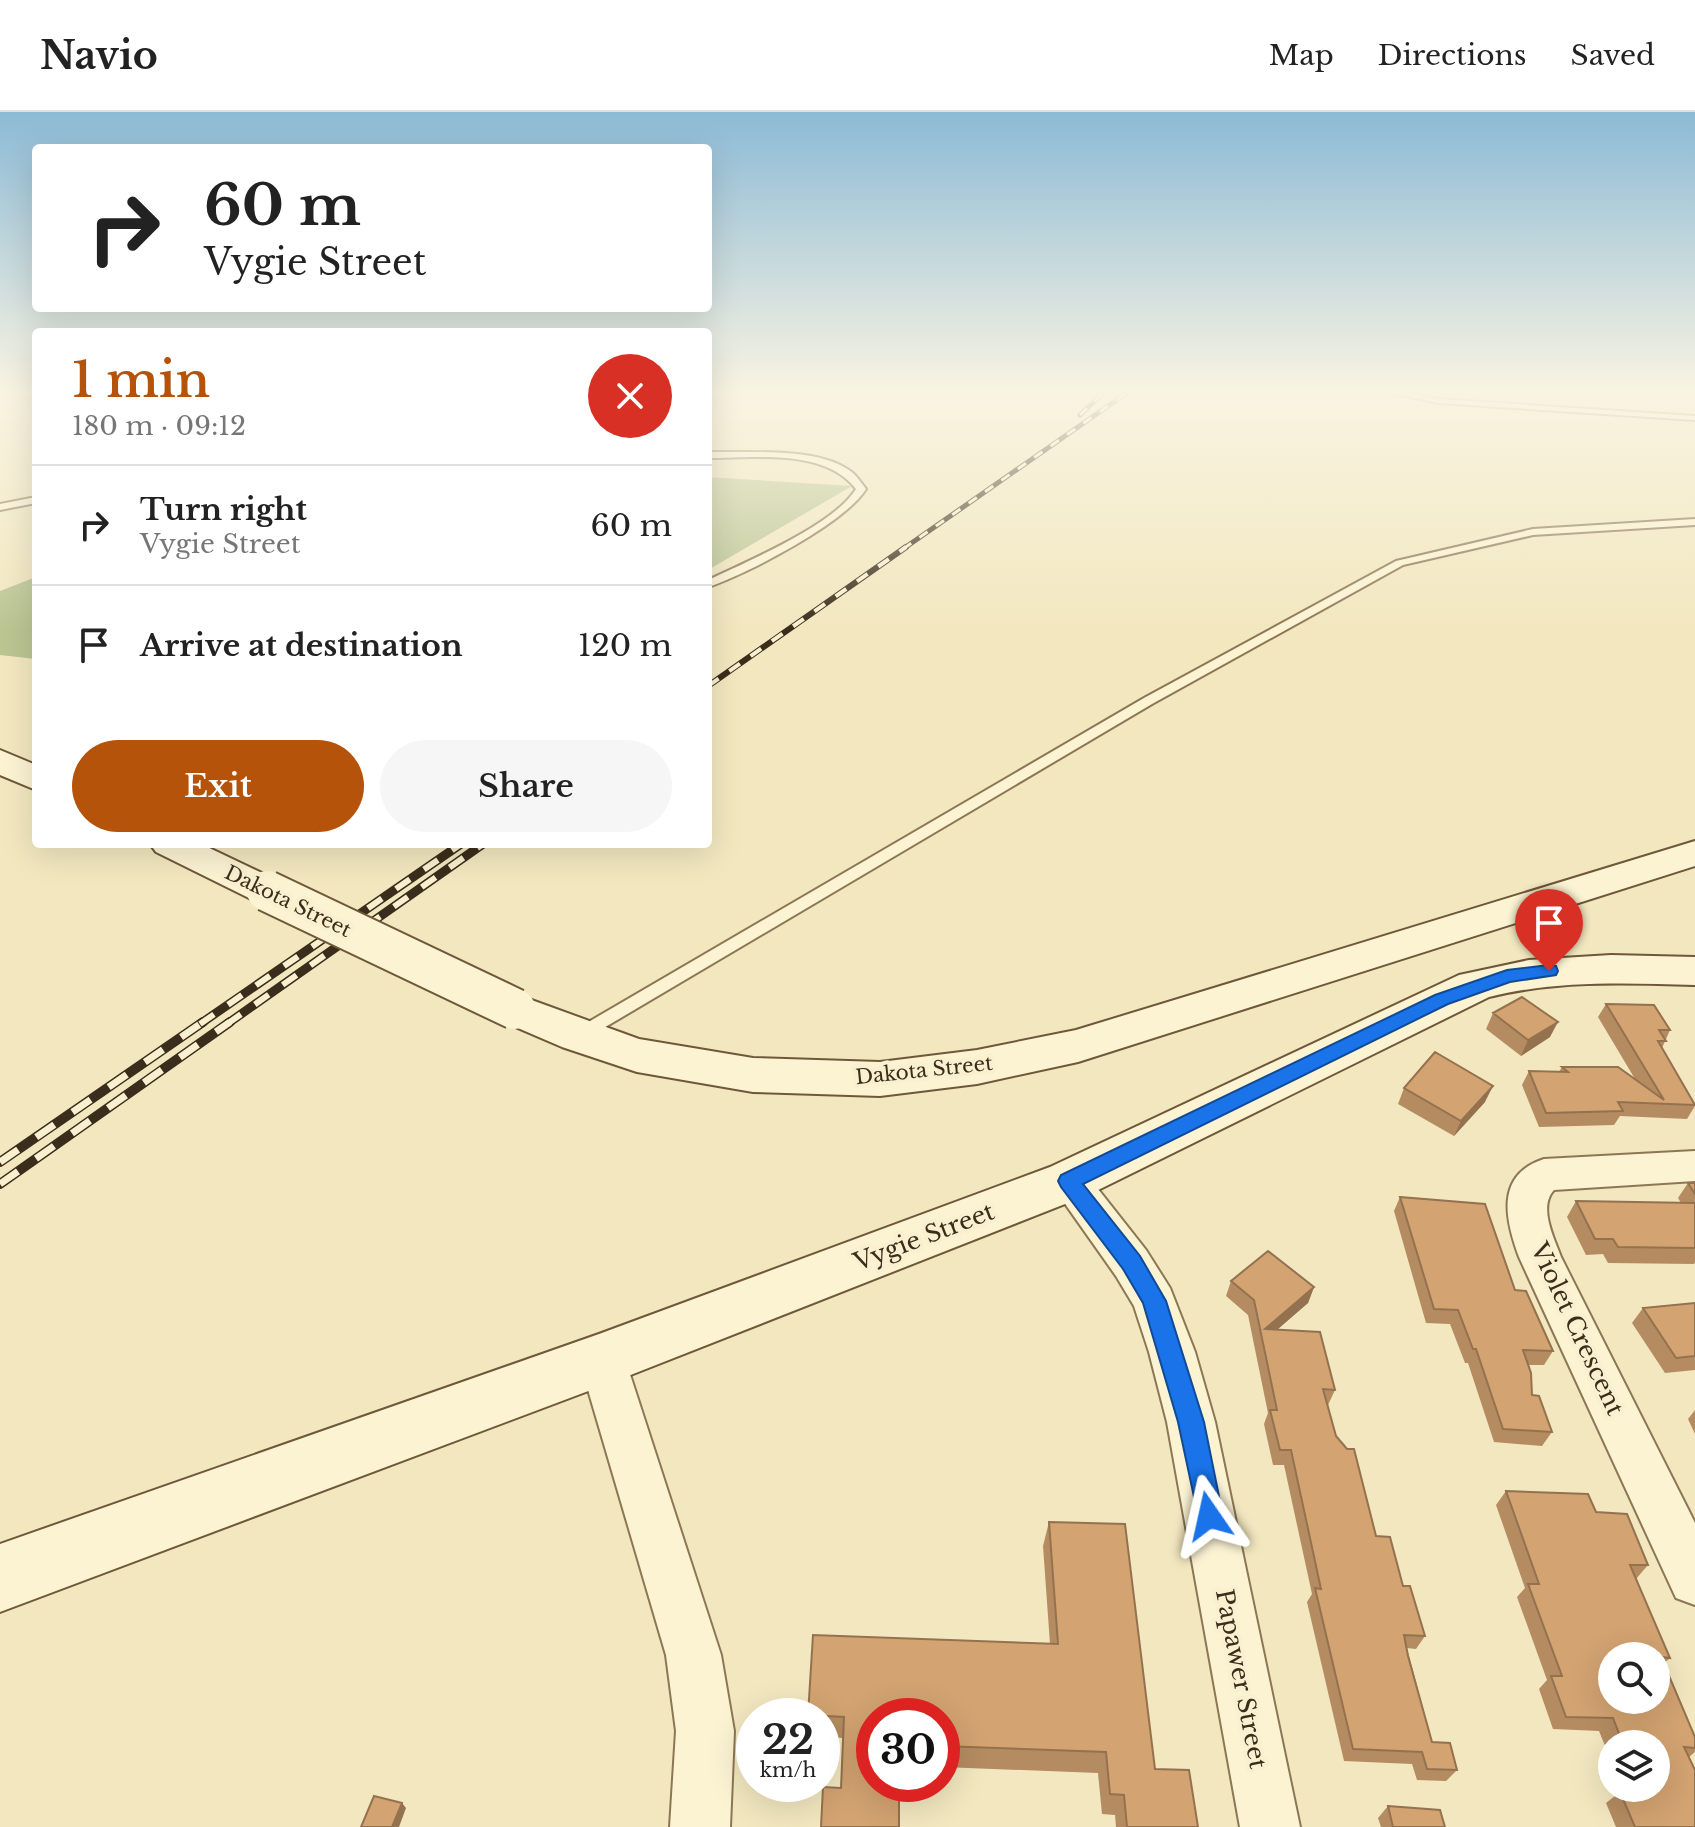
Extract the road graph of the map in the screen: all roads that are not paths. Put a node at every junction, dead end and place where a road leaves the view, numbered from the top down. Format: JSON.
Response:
{"nodes":[{"id":1,"x":847,"y":470,"type":"edge"},
{"id":2,"x":32,"y":501,"type":"edge"},
{"id":3,"x":0,"y":507,"type":"edge"},
{"id":4,"x":1695,"y":522,"type":"edge"},
{"id":5,"x":712,"y":582,"type":"edge"},
{"id":6,"x":0,"y":761,"type":"edge"},
{"id":7,"x":32,"y":777,"type":"edge"},
{"id":8,"x":178,"y":848,"type":"edge"},
{"id":9,"x":1695,"y":853,"type":"edge"},
{"id":10,"x":1695,"y":971,"type":"edge"},
{"id":11,"x":578,"y":1036,"type":"junction"},
{"id":12,"x":1695,"y":1166,"type":"edge"},
{"id":13,"x":1069,"y":1181,"type":"junction"},
{"id":14,"x":602,"y":1359,"type":"junction"},
{"id":15,"x":0,"y":1578,"type":"edge"},
{"id":16,"x":1695,"y":1579,"type":"edge"},
{"id":17,"x":700,"y":1827,"type":"edge"},
{"id":18,"x":1270,"y":1827,"type":"edge"}],
"edges":[{"from":1,"to":5,"type":"lane"},
{"from":2,"to":3,"type":"lane"},
{"from":4,"to":11,"type":"lane"},
{"from":6,"to":7,"type":"street"},
{"from":8,"to":11,"type":"street","name":"Dakota Street","bridge":true},
{"from":9,"to":11,"type":"street","name":"Dakota Street"},
{"from":10,"to":13,"type":"street","name":"Vygie Street"},
{"from":12,"to":16,"type":"street","name":"Violet Crescent"},
{"from":13,"to":14,"type":"street","name":"Vygie Street"},
{"from":13,"to":18,"type":"street","name":"Papawer Street"},
{"from":14,"to":15,"type":"street","name":"Vygie Street"},
{"from":14,"to":17,"type":"street"}]}
